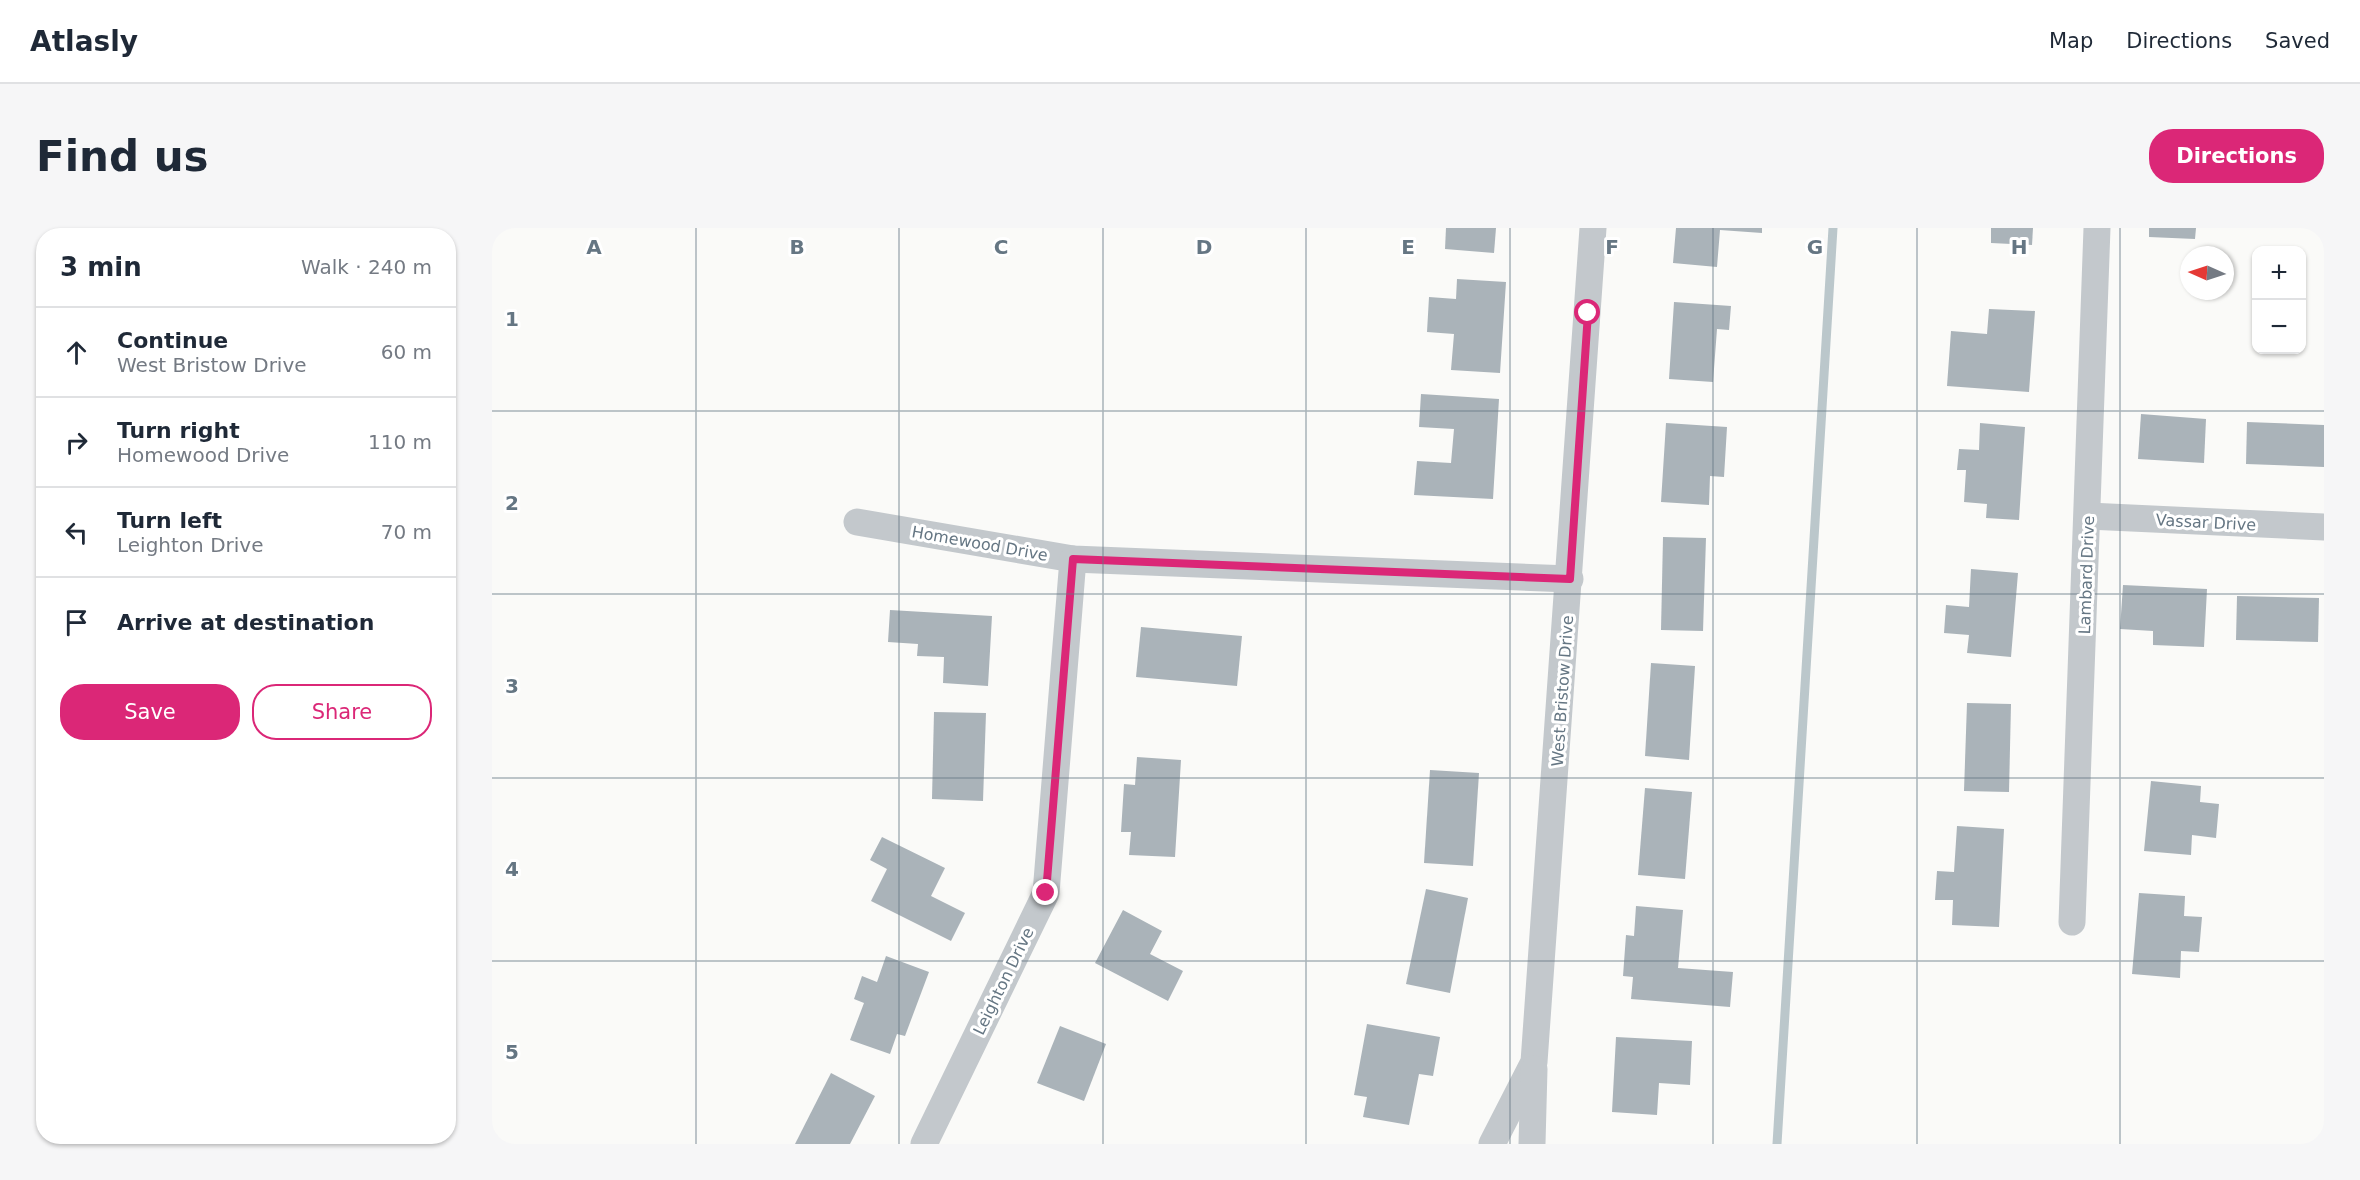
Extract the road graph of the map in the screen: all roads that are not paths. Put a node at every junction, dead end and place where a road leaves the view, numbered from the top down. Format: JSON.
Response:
{"nodes":[{"id":1,"x":1593,"y":228,"type":"edge"},
{"id":2,"x":2097,"y":228,"type":"edge"},
{"id":3,"x":2088,"y":516,"type":"junction"},
{"id":4,"x":857,"y":522,"type":"dead end"},
{"id":5,"x":2324,"y":527,"type":"edge"},
{"id":6,"x":1073,"y":559,"type":"junction"},
{"id":7,"x":1570,"y":579,"type":"junction"},
{"id":8,"x":2072,"y":922,"type":"dead end"},
{"id":9,"x":1534,"y":1062,"type":"junction"},
{"id":10,"x":924,"y":1144,"type":"edge"},
{"id":11,"x":1492,"y":1144,"type":"edge"},
{"id":12,"x":1532,"y":1144,"type":"edge"}],
"edges":[{"from":1,"to":7,"type":"street","name":"West Bristow Drive"},
{"from":2,"to":3,"type":"street","name":"Lambard Drive"},
{"from":3,"to":5,"type":"street","name":"Vassar Drive"},
{"from":3,"to":8,"type":"street","name":"Lambard Drive"},
{"from":4,"to":6,"type":"street","name":"Homewood Drive"},
{"from":6,"to":7,"type":"street","name":"Homewood Drive"},
{"from":6,"to":10,"type":"street","name":"Leighton Drive"},
{"from":7,"to":9,"type":"street","name":"West Bristow Drive"},
{"from":9,"to":11,"type":"street","name":"West Bristow Drive"},
{"from":9,"to":12,"type":"street"}]}
